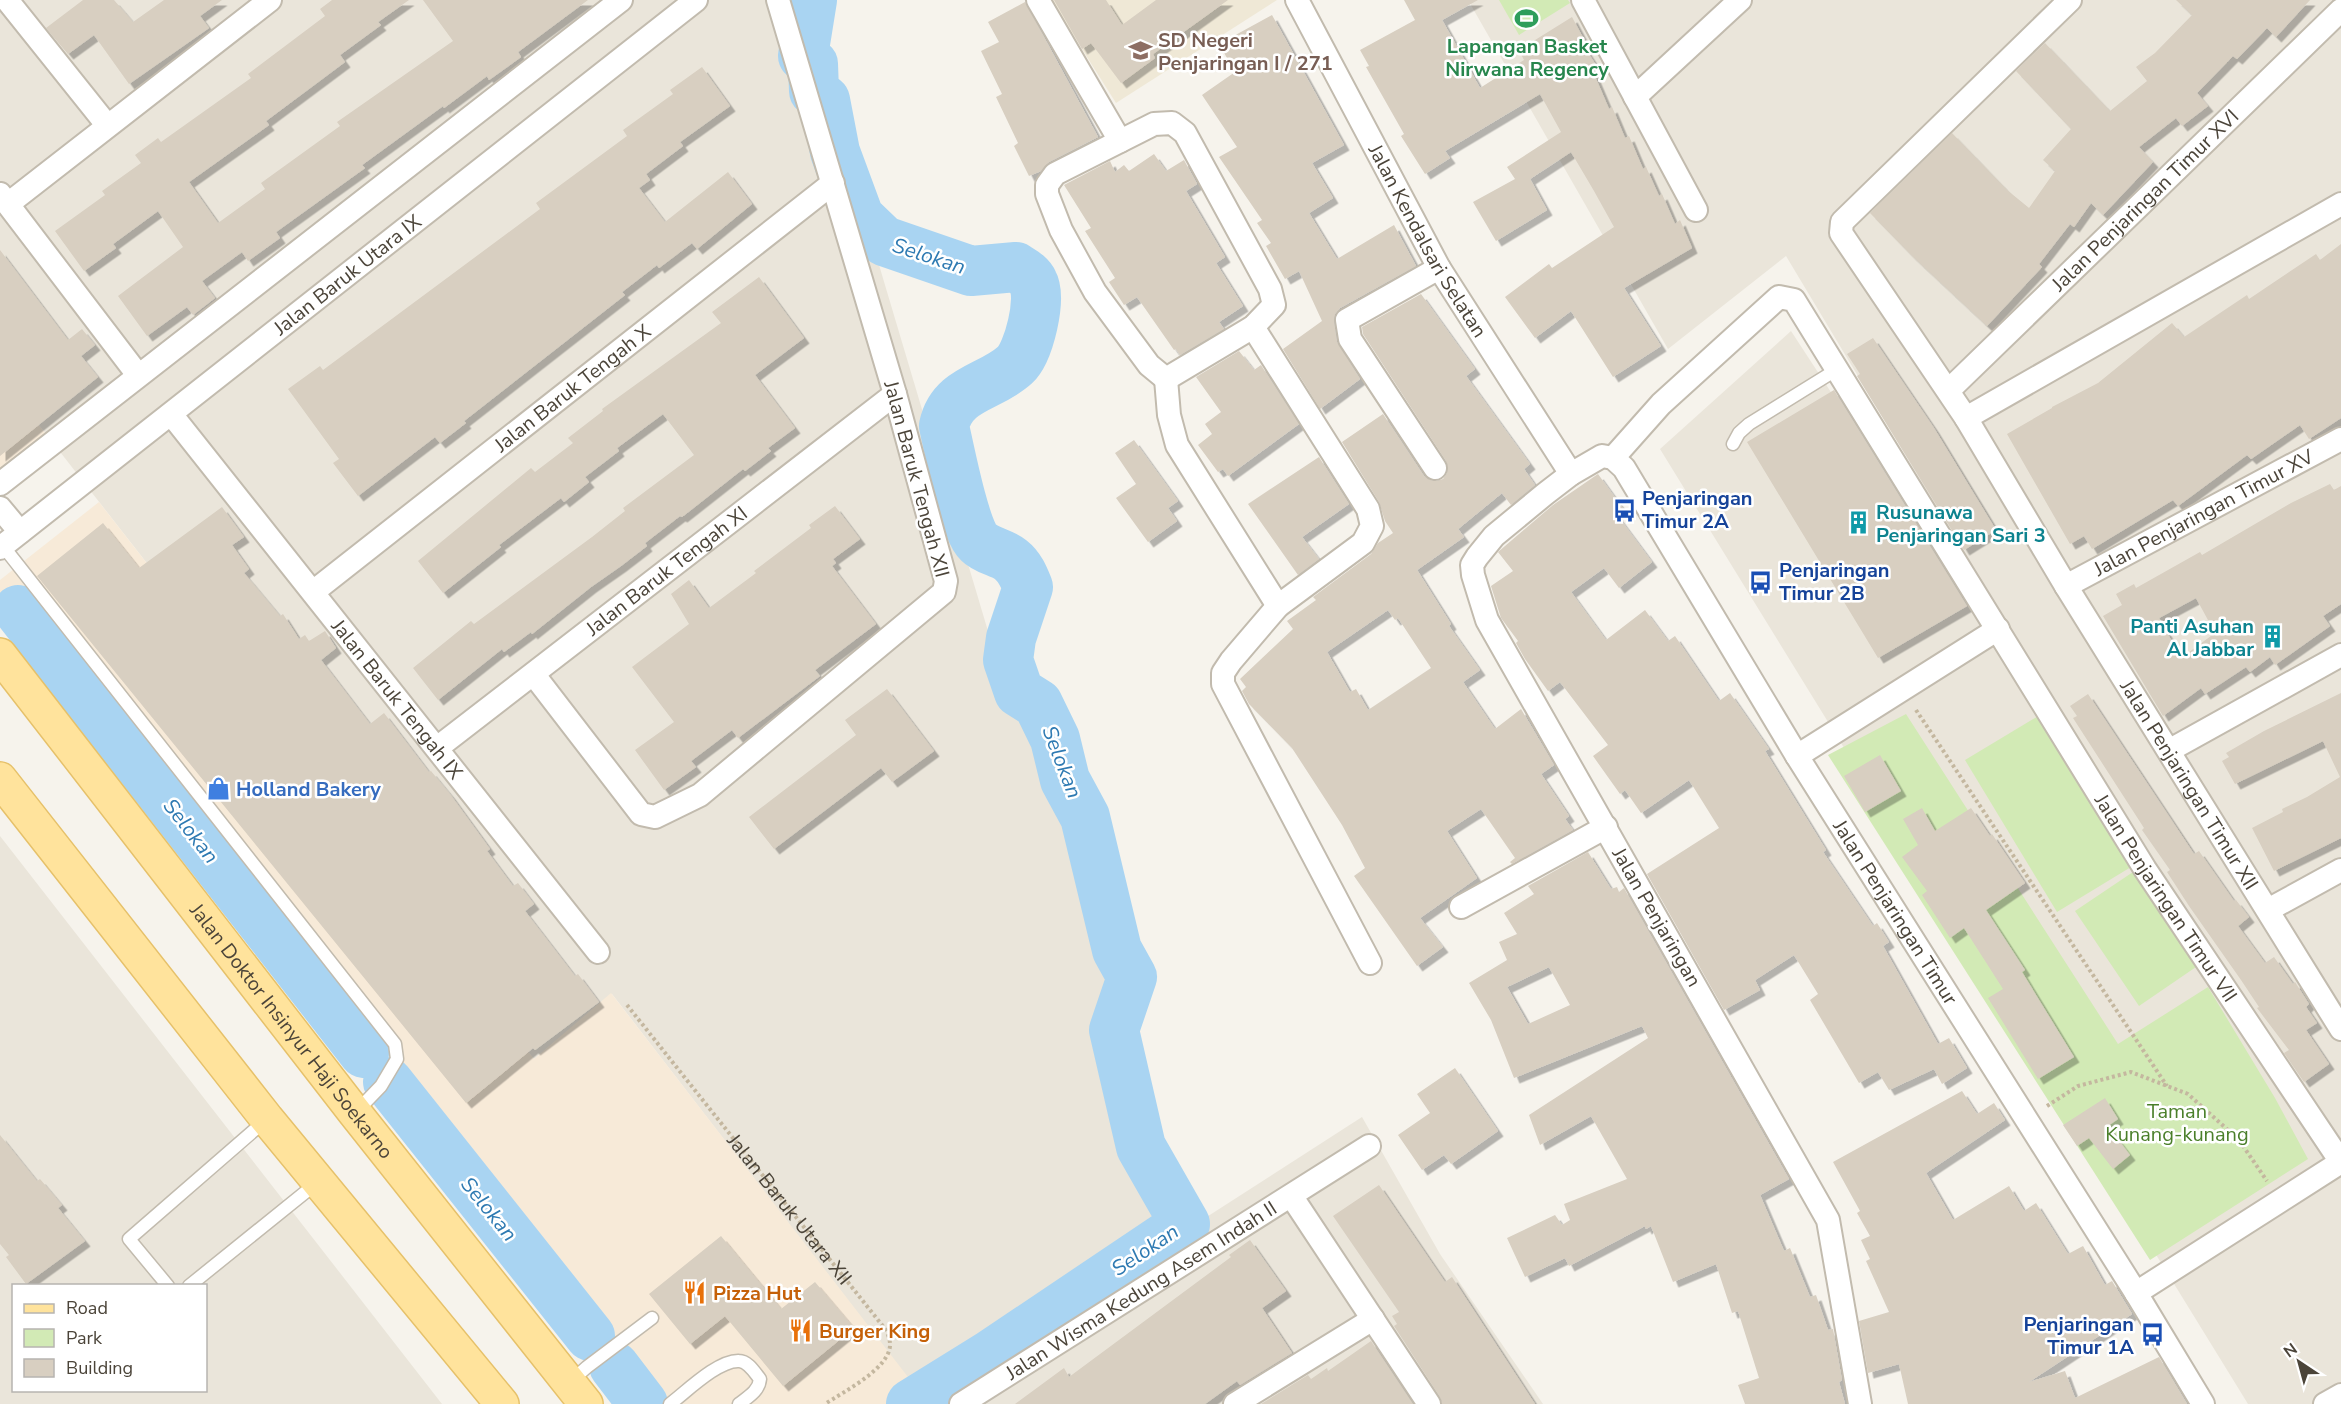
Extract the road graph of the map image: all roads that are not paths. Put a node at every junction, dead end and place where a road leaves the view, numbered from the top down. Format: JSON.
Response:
{"nodes":[{"id":1,"x":7,"y":0,"type":"edge"},
{"id":2,"x":270,"y":0,"type":"edge"},
{"id":3,"x":621,"y":0,"type":"edge"},
{"id":4,"x":696,"y":0,"type":"edge"},
{"id":5,"x":778,"y":0,"type":"edge"},
{"id":6,"x":1038,"y":0,"type":"edge"},
{"id":7,"x":1297,"y":0,"type":"edge"},
{"id":8,"x":1583,"y":0,"type":"edge"},
{"id":9,"x":1740,"y":0,"type":"edge"},
{"id":10,"x":2070,"y":0,"type":"edge"},
{"id":11,"x":2341,"y":10,"type":"edge"},
{"id":12,"x":1635,"y":97,"type":"junction"},
{"id":13,"x":108,"y":125,"type":"junction"},
{"id":14,"x":1120,"y":141,"type":"junction"},
{"id":15,"x":833,"y":183,"type":"junction"},
{"id":16,"x":4,"y":199,"type":"edge"},
{"id":17,"x":2341,"y":204,"type":"edge"},
{"id":18,"x":1696,"y":210,"type":"dead end"},
{"id":19,"x":1439,"y":268,"type":"junction"},
{"id":20,"x":1253,"y":327,"type":"junction"},
{"id":21,"x":1836,"y":370,"type":"junction"},
{"id":22,"x":138,"y":375,"type":"junction"},
{"id":23,"x":1166,"y":379,"type":"junction"},
{"id":24,"x":1948,"y":390,"type":"junction"},
{"id":25,"x":895,"y":394,"type":"junction"},
{"id":26,"x":171,"y":414,"type":"junction"},
{"id":27,"x":1966,"y":418,"type":"junction"},
{"id":28,"x":2341,"y":439,"type":"edge"},
{"id":29,"x":1733,"y":444,"type":"dead end"},
{"id":30,"x":1613,"y":458,"type":"junction"},
{"id":31,"x":1436,"y":468,"type":"dead end"},
{"id":32,"x":1571,"y":474,"type":"junction"},
{"id":33,"x":0,"y":484,"type":"edge"},
{"id":34,"x":0,"y":508,"type":"edge"},
{"id":35,"x":7,"y":542,"type":"edge"},
{"id":36,"x":2067,"y":586,"type":"junction"},
{"id":37,"x":313,"y":592,"type":"junction"},
{"id":38,"x":1278,"y":606,"type":"junction"},
{"id":39,"x":1998,"y":629,"type":"junction"},
{"id":40,"x":0,"y":655,"type":"edge"},
{"id":41,"x":2341,"y":655,"type":"edge"},
{"id":42,"x":534,"y":675,"type":"junction"},
{"id":43,"x":437,"y":748,"type":"junction"},
{"id":44,"x":2170,"y":750,"type":"junction"},
{"id":45,"x":1797,"y":756,"type":"junction"},
{"id":46,"x":0,"y":779,"type":"edge"},
{"id":47,"x":1606,"y":828,"type":"junction"},
{"id":48,"x":2341,"y":870,"type":"edge"},
{"id":49,"x":1461,"y":907,"type":"dead end"},
{"id":50,"x":2268,"y":910,"type":"junction"},
{"id":51,"x":598,"y":952,"type":"dead end"},
{"id":52,"x":1370,"y":963,"type":"dead end"},
{"id":53,"x":2341,"y":1029,"type":"edge"},
{"id":54,"x":355,"y":1113,"type":"junction"},
{"id":55,"x":267,"y":1119,"type":"junction"},
{"id":56,"x":1369,"y":1146,"type":"dead end"},
{"id":57,"x":2341,"y":1162,"type":"edge"},
{"id":58,"x":319,"y":1181,"type":"junction"},
{"id":59,"x":1292,"y":1197,"type":"junction"},
{"id":60,"x":166,"y":1284,"type":"edge"},
{"id":61,"x":191,"y":1284,"type":"edge"},
{"id":62,"x":2136,"y":1293,"type":"junction"},
{"id":63,"x":652,"y":1318,"type":"dead end"},
{"id":64,"x":1373,"y":1319,"type":"junction"},
{"id":65,"x":578,"y":1394,"type":"edge"},
{"id":66,"x":2341,"y":1395,"type":"edge"},
{"id":67,"x":502,"y":1404,"type":"edge"},
{"id":68,"x":670,"y":1404,"type":"edge"},
{"id":69,"x":739,"y":1404,"type":"edge"},
{"id":70,"x":961,"y":1404,"type":"edge"},
{"id":71,"x":1235,"y":1404,"type":"edge"},
{"id":72,"x":1429,"y":1404,"type":"edge"},
{"id":73,"x":1860,"y":1404,"type":"edge"},
{"id":74,"x":2203,"y":1404,"type":"edge"},
{"id":75,"x":2325,"y":1404,"type":"edge"}],
"edges":[{"from":1,"to":13,"type":"street"},
{"from":2,"to":13,"type":"street"},
{"from":3,"to":22,"type":"street"},
{"from":4,"to":26,"type":"street","name":"Jalan Baruk Utara IX"},
{"from":5,"to":15,"type":"street","name":"Jalan Baruk Tengah XII"},
{"from":6,"to":14,"type":"street"},
{"from":7,"to":19,"type":"street","name":"Jalan Kendalsari Selatan"},
{"from":8,"to":12,"type":"street"},
{"from":9,"to":12,"type":"street"},
{"from":10,"to":24,"type":"street"},
{"from":11,"to":24,"type":"street","name":"Jalan Penjaringan Timur XVI"},
{"from":12,"to":18,"type":"street"},
{"from":13,"to":16,"type":"street"},
{"from":14,"to":20,"type":"street"},
{"from":14,"to":23,"type":"street"},
{"from":15,"to":25,"type":"street","name":"Jalan Baruk Tengah XII"},
{"from":15,"to":37,"type":"street","name":"Jalan Baruk Tengah X"},
{"from":16,"to":22,"type":"street"},
{"from":17,"to":27,"type":"street"},
{"from":19,"to":31,"type":"street"},
{"from":19,"to":32,"type":"street","name":"Jalan Kendalsari Selatan"},
{"from":20,"to":23,"type":"street"},
{"from":20,"to":38,"type":"street"},
{"from":21,"to":29,"type":"lane"},
{"from":21,"to":30,"type":"street","name":"Jalan Penjaringan Timur VII"},
{"from":21,"to":39,"type":"street","name":"Jalan Penjaringan Timur VII"},
{"from":22,"to":33,"type":"street"},
{"from":23,"to":38,"type":"street"},
{"from":24,"to":27,"type":"street"},
{"from":25,"to":42,"type":"street","name":"Jalan Baruk Tengah XI"},
{"from":25,"to":42,"type":"street","name":"Jalan Baruk Tengah XII"},
{"from":26,"to":35,"type":"street","name":"Jalan Baruk Utara IX"},
{"from":26,"to":37,"type":"street","name":"Jalan Baruk Tengah IX"},
{"from":27,"to":36,"type":"street","name":"Jalan Penjaringan Timur XII"},
{"from":28,"to":36,"type":"street","name":"Jalan Penjaringan Timur XV"},
{"from":30,"to":32,"type":"street"},
{"from":30,"to":45,"type":"street","name":"Jalan Penjaringan Timur"},
{"from":32,"to":47,"type":"street","name":"Jalan Penjaringan"},
{"from":34,"to":35,"type":"street"},
{"from":35,"to":54,"type":"lane"},
{"from":36,"to":44,"type":"street","name":"Jalan Penjaringan Timur XII"},
{"from":37,"to":43,"type":"street","name":"Jalan Baruk Tengah IX"},
{"from":38,"to":52,"type":"street"},
{"from":39,"to":45,"type":"street"},
{"from":39,"to":57,"type":"street","name":"Jalan Penjaringan Timur VII"},
{"from":40,"to":54,"type":"main road","name":"Jalan Doktor Insinyur Haji Soekarno"},
{"from":41,"to":44,"type":"street"},
{"from":42,"to":43,"type":"street","name":"Jalan Baruk Tengah XI"},
{"from":43,"to":51,"type":"street","name":"Jalan Baruk Tengah IX"},
{"from":44,"to":50,"type":"street","name":"Jalan Penjaringan Timur XII"},
{"from":45,"to":62,"type":"street","name":"Jalan Penjaringan Timur"},
{"from":46,"to":55,"type":"main road"},
{"from":47,"to":49,"type":"street"},
{"from":47,"to":73,"type":"street","name":"Jalan Penjaringan"},
{"from":48,"to":50,"type":"street"},
{"from":50,"to":53,"type":"street","name":"Jalan Penjaringan Timur XII"},
{"from":54,"to":65,"type":"main road","name":"Jalan Doktor Insinyur Haji Soekarno"},
{"from":55,"to":58,"type":"main road"},
{"from":55,"to":60,"type":"lane"},
{"from":56,"to":59,"type":"street","name":"Jalan Wisma Kedung Asem Indah II"},
{"from":57,"to":62,"type":"street"},
{"from":58,"to":61,"type":"lane"},
{"from":58,"to":67,"type":"main road"},
{"from":59,"to":64,"type":"street","name":"Jalan Wisma Kedung Asem Indah II"},
{"from":59,"to":70,"type":"street","name":"Jalan Wisma Kedung Asem Indah II"},
{"from":62,"to":74,"type":"street","name":"Jalan Penjaringan Timur"},
{"from":63,"to":65,"type":"lane"},
{"from":64,"to":71,"type":"street"},
{"from":64,"to":72,"type":"street","name":"Jalan Wisma Kedung Asem Indah II"},
{"from":66,"to":75,"type":"street"},
{"from":68,"to":69,"type":"lane"}]}
